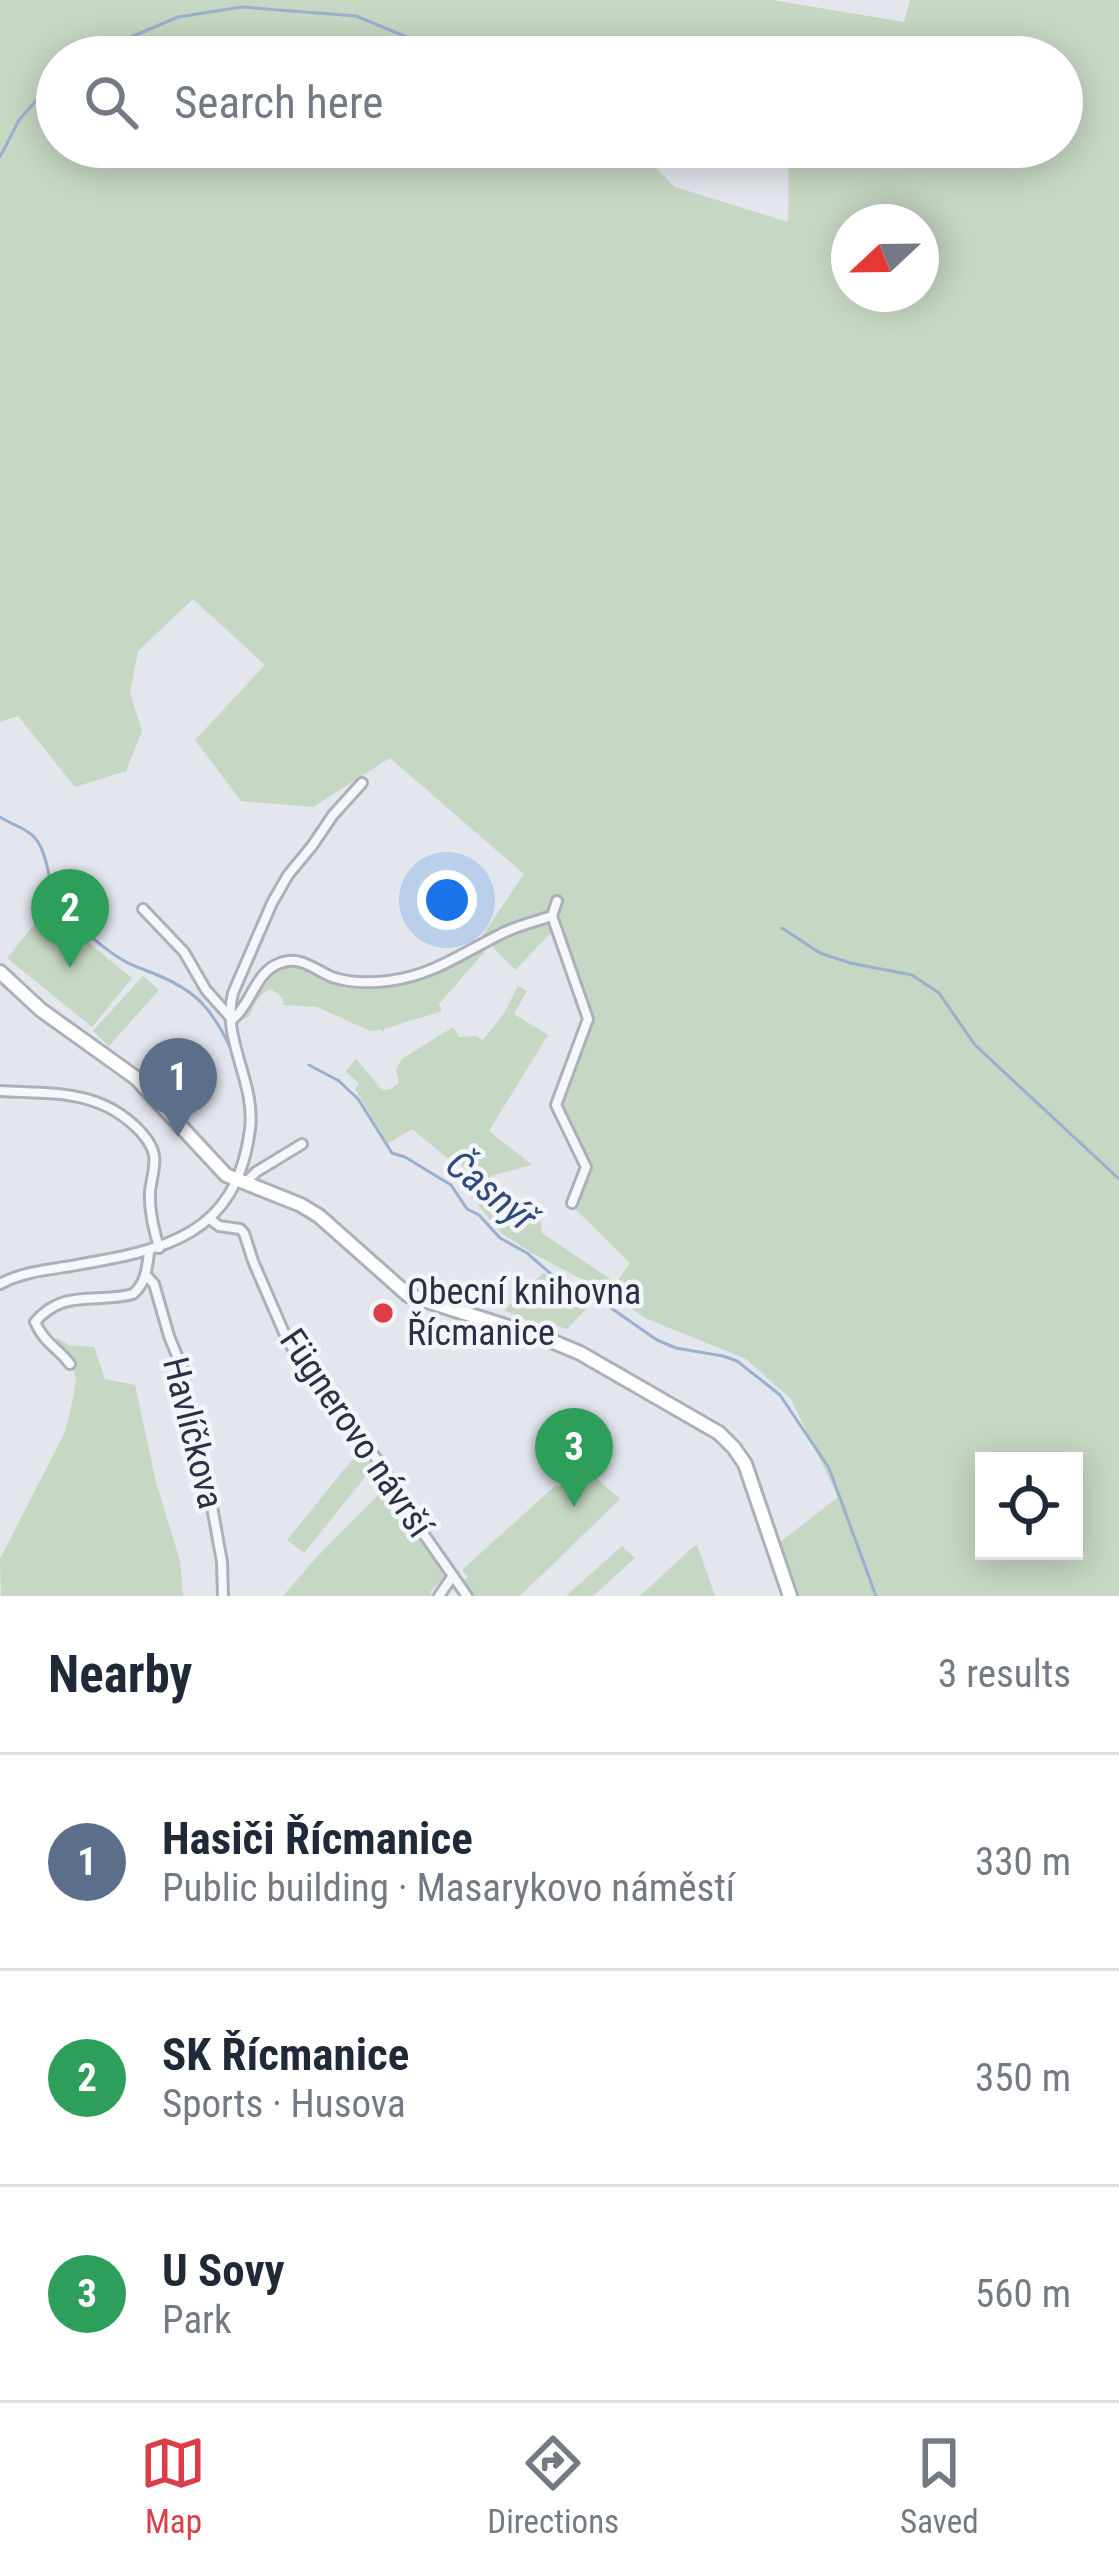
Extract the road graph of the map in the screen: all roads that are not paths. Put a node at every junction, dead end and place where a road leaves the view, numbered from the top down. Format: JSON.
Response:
{"nodes":[{"id":1,"x":362,"y":782,"type":"dead end"},
{"id":2,"x":556,"y":901,"type":"dead end"},
{"id":3,"x":143,"y":909,"type":"dead end"},
{"id":4,"x":552,"y":916,"type":"junction"},
{"id":5,"x":0,"y":972,"type":"edge"},
{"id":6,"x":232,"y":1019,"type":"junction"},
{"id":7,"x":0,"y":1091,"type":"edge"},
{"id":8,"x":302,"y":1144,"type":"dead end"},
{"id":9,"x":241,"y":1182,"type":"junction"},
{"id":10,"x":572,"y":1203,"type":"dead end"},
{"id":11,"x":210,"y":1219,"type":"junction"},
{"id":12,"x":154,"y":1250,"type":"junction"},
{"id":13,"x":146,"y":1275,"type":"junction"},
{"id":14,"x":0,"y":1284,"type":"edge"},
{"id":15,"x":70,"y":1364,"type":"dead end"},
{"id":16,"x":452,"y":1577,"type":"junction"},
{"id":17,"x":223,"y":1596,"type":"edge"},
{"id":18,"x":440,"y":1596,"type":"edge"},
{"id":19,"x":467,"y":1596,"type":"edge"},
{"id":20,"x":790,"y":1596,"type":"edge"}],
"edges":[{"from":1,"to":6,"type":"street"},
{"from":2,"to":4,"type":"street"},
{"from":3,"to":6,"type":"street"},
{"from":4,"to":6,"type":"street"},
{"from":4,"to":10,"type":"street"},
{"from":5,"to":9,"type":"main road"},
{"from":6,"to":9,"type":"street"},
{"from":7,"to":12,"type":"street"},
{"from":8,"to":9,"type":"street"},
{"from":9,"to":11,"type":"street"},
{"from":9,"to":20,"type":"main road"},
{"from":11,"to":12,"type":"street"},
{"from":11,"to":16,"type":"street","name":"Fügnerovo návrší"},
{"from":12,"to":13,"type":"street"},
{"from":12,"to":14,"type":"street"},
{"from":13,"to":15,"type":"street"},
{"from":13,"to":17,"type":"street","name":"Havlíčkova"},
{"from":16,"to":18,"type":"street"},
{"from":16,"to":19,"type":"street","name":"Fügnerovo návrší"}]}
